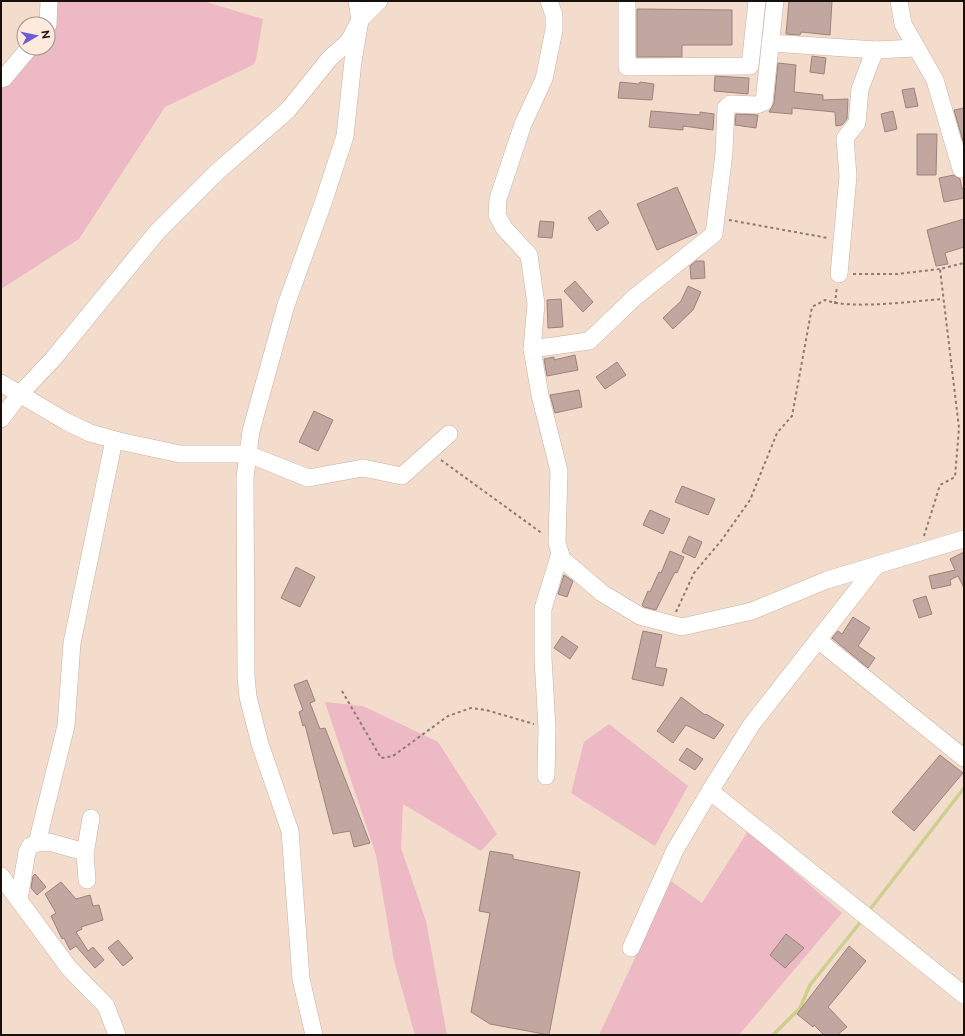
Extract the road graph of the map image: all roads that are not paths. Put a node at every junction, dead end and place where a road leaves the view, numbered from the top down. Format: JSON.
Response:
{"nodes":[{"id":1,"x":49,"y":1,"type":"edge"},
{"id":2,"x":357,"y":1,"type":"edge"},
{"id":3,"x":378,"y":1,"type":"edge"},
{"id":4,"x":549,"y":1,"type":"edge"},
{"id":5,"x":627,"y":1,"type":"edge"},
{"id":6,"x":757,"y":1,"type":"edge"},
{"id":7,"x":775,"y":1,"type":"edge"},
{"id":8,"x":898,"y":1,"type":"edge"},
{"id":9,"x":48,"y":16,"type":"edge"},
{"id":10,"x":360,"y":20,"type":"junction"},
{"id":11,"x":770,"y":43,"type":"junction"},
{"id":12,"x":915,"y":48,"type":"junction"},
{"id":13,"x":876,"y":50,"type":"junction"},
{"id":14,"x":22,"y":56,"type":"edge"},
{"id":15,"x":1,"y":79,"type":"edge"},
{"id":16,"x":964,"y":168,"type":"edge"},
{"id":17,"x":839,"y":274,"type":"road end"},
{"id":18,"x":532,"y":349,"type":"junction"},
{"id":19,"x":1,"y":383,"type":"edge"},
{"id":20,"x":20,"y":394,"type":"junction"},
{"id":21,"x":1,"y":418,"type":"edge"},
{"id":22,"x":449,"y":434,"type":"dead end"},
{"id":23,"x":114,"y":440,"type":"junction"},
{"id":24,"x":248,"y":454,"type":"junction"},
{"id":25,"x":964,"y":539,"type":"edge"},
{"id":26,"x":558,"y":548,"type":"junction"},
{"id":27,"x":876,"y":566,"type":"junction"},
{"id":28,"x":818,"y":640,"type":"junction"},
{"id":29,"x":964,"y":758,"type":"edge"},
{"id":30,"x":546,"y":776,"type":"dead end"},
{"id":31,"x":710,"y":791,"type":"junction"},
{"id":32,"x":91,"y":818,"type":"dead end"},
{"id":33,"x":37,"y":844,"type":"junction"},
{"id":34,"x":85,"y":852,"type":"junction"},
{"id":35,"x":1,"y":876,"type":"edge"},
{"id":36,"x":87,"y":880,"type":"dead end"},
{"id":37,"x":19,"y":899,"type":"junction"},
{"id":38,"x":631,"y":948,"type":"dead end"},
{"id":39,"x":964,"y":995,"type":"edge"},
{"id":40,"x":117,"y":1035,"type":"edge"},
{"id":41,"x":314,"y":1035,"type":"edge"}],
"edges":[{"from":1,"to":9,"type":"street"},
{"from":2,"to":10,"type":"street"},
{"from":3,"to":10,"type":"street"},
{"from":4,"to":18,"type":"street"},
{"from":5,"to":6,"type":"street"},
{"from":7,"to":11,"type":"street"},
{"from":8,"to":12,"type":"street"},
{"from":10,"to":20,"type":"street"},
{"from":10,"to":24,"type":"street"},
{"from":11,"to":13,"type":"street"},
{"from":11,"to":18,"type":"street"},
{"from":12,"to":13,"type":"street"},
{"from":12,"to":16,"type":"street"},
{"from":13,"to":17,"type":"street"},
{"from":14,"to":15,"type":"street"},
{"from":18,"to":26,"type":"street"},
{"from":19,"to":20,"type":"street"},
{"from":20,"to":21,"type":"street"},
{"from":20,"to":23,"type":"street"},
{"from":22,"to":24,"type":"street"},
{"from":23,"to":24,"type":"street"},
{"from":23,"to":33,"type":"street"},
{"from":24,"to":41,"type":"street"},
{"from":25,"to":27,"type":"street"},
{"from":26,"to":27,"type":"street"},
{"from":26,"to":30,"type":"street"},
{"from":27,"to":28,"type":"street"},
{"from":28,"to":29,"type":"street"},
{"from":28,"to":31,"type":"street"},
{"from":31,"to":38,"type":"street"},
{"from":31,"to":39,"type":"street"},
{"from":32,"to":34,"type":"street"},
{"from":33,"to":34,"type":"street"},
{"from":33,"to":37,"type":"street"},
{"from":34,"to":36,"type":"street"},
{"from":35,"to":37,"type":"street"},
{"from":37,"to":40,"type":"street"}]}
